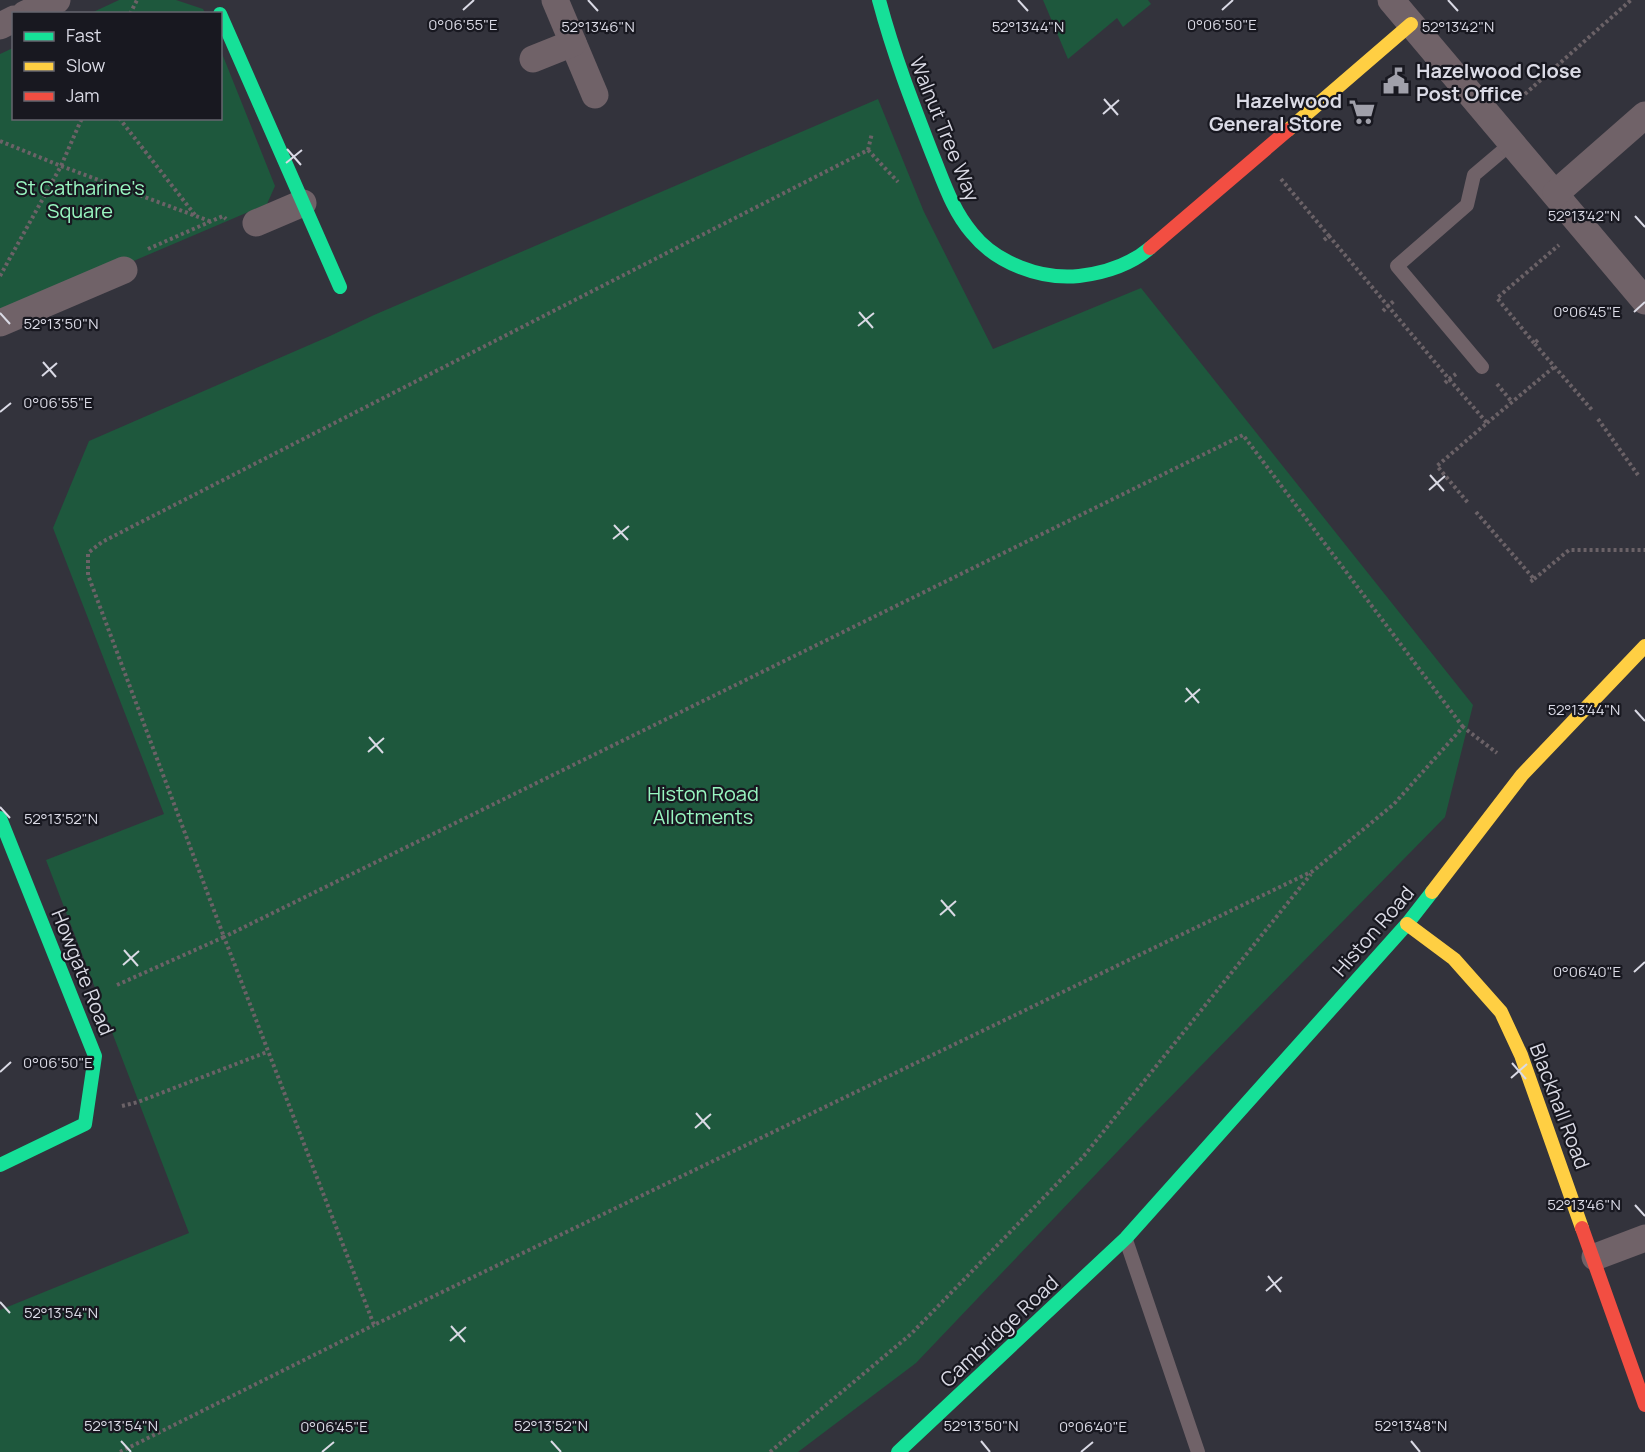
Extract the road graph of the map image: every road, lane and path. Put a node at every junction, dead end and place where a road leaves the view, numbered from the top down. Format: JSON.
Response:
{"nodes":[{"id":1,"x":57,"y":0,"type":"edge"},
{"id":2,"x":555,"y":0,"type":"edge"},
{"id":3,"x":879,"y":0,"type":"edge"},
{"id":4,"x":1391,"y":0,"type":"edge"},
{"id":5,"x":1631,"y":0,"type":"edge"},
{"id":6,"x":24,"y":11,"type":"edge"},
{"id":7,"x":222,"y":19,"type":"edge"},
{"id":8,"x":1411,"y":24,"type":"junction"},
{"id":9,"x":573,"y":43,"type":"junction"},
{"id":10,"x":532,"y":59,"type":"dead end"},
{"id":11,"x":595,"y":95,"type":"dead end"},
{"id":12,"x":1511,"y":107,"type":"dead end"},
{"id":13,"x":1645,"y":115,"type":"edge"},
{"id":14,"x":81,"y":120,"type":"edge"},
{"id":15,"x":121,"y":120,"type":"edge"},
{"id":16,"x":872,"y":134,"type":"dead end"},
{"id":17,"x":0,"y":141,"type":"edge"},
{"id":18,"x":1513,"y":142,"type":"junction"},
{"id":19,"x":868,"y":150,"type":"junction"},
{"id":20,"x":1260,"y":154,"type":"junction"},
{"id":21,"x":61,"y":166,"type":"junction"},
{"id":22,"x":898,"y":182,"type":"dead end"},
{"id":23,"x":1556,"y":193,"type":"junction"},
{"id":24,"x":303,"y":203,"type":"junction"},
{"id":25,"x":196,"y":216,"type":"junction"},
{"id":26,"x":212,"y":222,"type":"junction"},
{"id":27,"x":256,"y":223,"type":"joint"},
{"id":28,"x":1583,"y":225,"type":"junction"},
{"id":29,"x":1329,"y":236,"type":"junction"},
{"id":30,"x":1323,"y":240,"type":"dead end"},
{"id":31,"x":124,"y":270,"type":"joint"},
{"id":32,"x":0,"y":276,"type":"edge"},
{"id":33,"x":1413,"y":285,"type":"junction"},
{"id":34,"x":340,"y":287,"type":"dead end"},
{"id":35,"x":1645,"y":301,"type":"edge"},
{"id":36,"x":1388,"y":306,"type":"junction"},
{"id":37,"x":1383,"y":311,"type":"dead end"},
{"id":38,"x":0,"y":323,"type":"edge"},
{"id":39,"x":1479,"y":362,"type":"joint"},
{"id":40,"x":1554,"y":367,"type":"junction"},
{"id":41,"x":1449,"y":379,"type":"junction"},
{"id":42,"x":1445,"y":383,"type":"dead end"},
{"id":43,"x":1592,"y":410,"type":"dead end"},
{"id":44,"x":1598,"y":419,"type":"dead end"},
{"id":45,"x":1487,"y":423,"type":"junction"},
{"id":46,"x":1638,"y":475,"type":"dead end"},
{"id":47,"x":1469,"y":504,"type":"dead end"},
{"id":48,"x":1476,"y":512,"type":"dead end"},
{"id":49,"x":1645,"y":550,"type":"edge"},
{"id":50,"x":1645,"y":646,"type":"edge"},
{"id":51,"x":1463,"y":727,"type":"junction"},
{"id":52,"x":1522,"y":776,"type":"junction"},
{"id":53,"x":0,"y":818,"type":"edge"},
{"id":54,"x":1313,"y":871,"type":"junction"},
{"id":55,"x":1407,"y":924,"type":"junction"},
{"id":56,"x":224,"y":937,"type":"junction"},
{"id":57,"x":117,"y":986,"type":"dead end"},
{"id":58,"x":267,"y":1052,"type":"junction"},
{"id":59,"x":85,"y":1124,"type":"junction"},
{"id":60,"x":0,"y":1165,"type":"edge"},
{"id":61,"x":1126,"y":1238,"type":"junction"},
{"id":62,"x":1645,"y":1239,"type":"edge"},
{"id":63,"x":1595,"y":1257,"type":"junction"},
{"id":64,"x":374,"y":1325,"type":"junction"},
{"id":65,"x":1645,"y":1405,"type":"edge"},
{"id":66,"x":120,"y":1452,"type":"edge"},
{"id":67,"x":770,"y":1452,"type":"edge"},
{"id":68,"x":898,"y":1452,"type":"edge"},
{"id":69,"x":1198,"y":1452,"type":"edge"}],
"edges":[{"from":1,"to":6,"type":"street"},
{"from":2,"to":9,"type":"street"},
{"from":3,"to":20,"type":"street","name":"Walnut Tree Way"},
{"from":4,"to":8,"type":"street"},
{"from":5,"to":12,"type":"path"},
{"from":7,"to":24,"type":"street"},
{"from":8,"to":18,"type":"street"},
{"from":8,"to":20,"type":"street","name":"Walnut Tree Way"},
{"from":9,"to":10,"type":"street"},
{"from":9,"to":11,"type":"street"},
{"from":13,"to":23,"type":"street"},
{"from":14,"to":21,"type":"path"},
{"from":15,"to":25,"type":"path"},
{"from":16,"to":19,"type":"path"},
{"from":17,"to":21,"type":"path"},
{"from":18,"to":23,"type":"street"},
{"from":18,"to":33,"type":"lane"},
{"from":19,"to":22,"type":"path"},
{"from":19,"to":56,"type":"path"},
{"from":20,"to":29,"type":"path"},
{"from":21,"to":25,"type":"path"},
{"from":21,"to":32,"type":"path"},
{"from":23,"to":28,"type":"street"},
{"from":24,"to":27,"type":"street"},
{"from":24,"to":34,"type":"street"},
{"from":25,"to":26,"type":"path"},
{"from":26,"to":27,"type":"path"},
{"from":26,"to":31,"type":"path"},
{"from":28,"to":35,"type":"street"},
{"from":28,"to":40,"type":"path"},
{"from":29,"to":30,"type":"path"},
{"from":29,"to":36,"type":"path"},
{"from":31,"to":38,"type":"street"},
{"from":33,"to":36,"type":"path"},
{"from":33,"to":39,"type":"lane"},
{"from":36,"to":37,"type":"path"},
{"from":36,"to":41,"type":"path"},
{"from":39,"to":41,"type":"path"},
{"from":40,"to":43,"type":"path"},
{"from":40,"to":45,"type":"path"},
{"from":41,"to":42,"type":"path"},
{"from":41,"to":45,"type":"path"},
{"from":44,"to":46,"type":"path"},
{"from":45,"to":47,"type":"path"},
{"from":48,"to":49,"type":"path"},
{"from":50,"to":52,"type":"street","name":"Histon Road"},
{"from":51,"to":52,"type":"path"},
{"from":51,"to":54,"type":"path"},
{"from":51,"to":56,"type":"path"},
{"from":52,"to":55,"type":"street","name":"Histon Road"},
{"from":53,"to":59,"type":"street","name":"Howgate Road"},
{"from":54,"to":64,"type":"path"},
{"from":54,"to":67,"type":"path"},
{"from":55,"to":61,"type":"street","name":"Histon Road"},
{"from":55,"to":63,"type":"street","name":"Blackhall Road"},
{"from":56,"to":57,"type":"path"},
{"from":56,"to":58,"type":"path"},
{"from":58,"to":59,"type":"path"},
{"from":58,"to":64,"type":"path"},
{"from":59,"to":60,"type":"street"},
{"from":61,"to":68,"type":"street","name":"Cambridge Road"},
{"from":61,"to":69,"type":"lane"},
{"from":62,"to":63,"type":"street"},
{"from":63,"to":65,"type":"street","name":"Blackhall Road"},
{"from":64,"to":66,"type":"path"}]}
